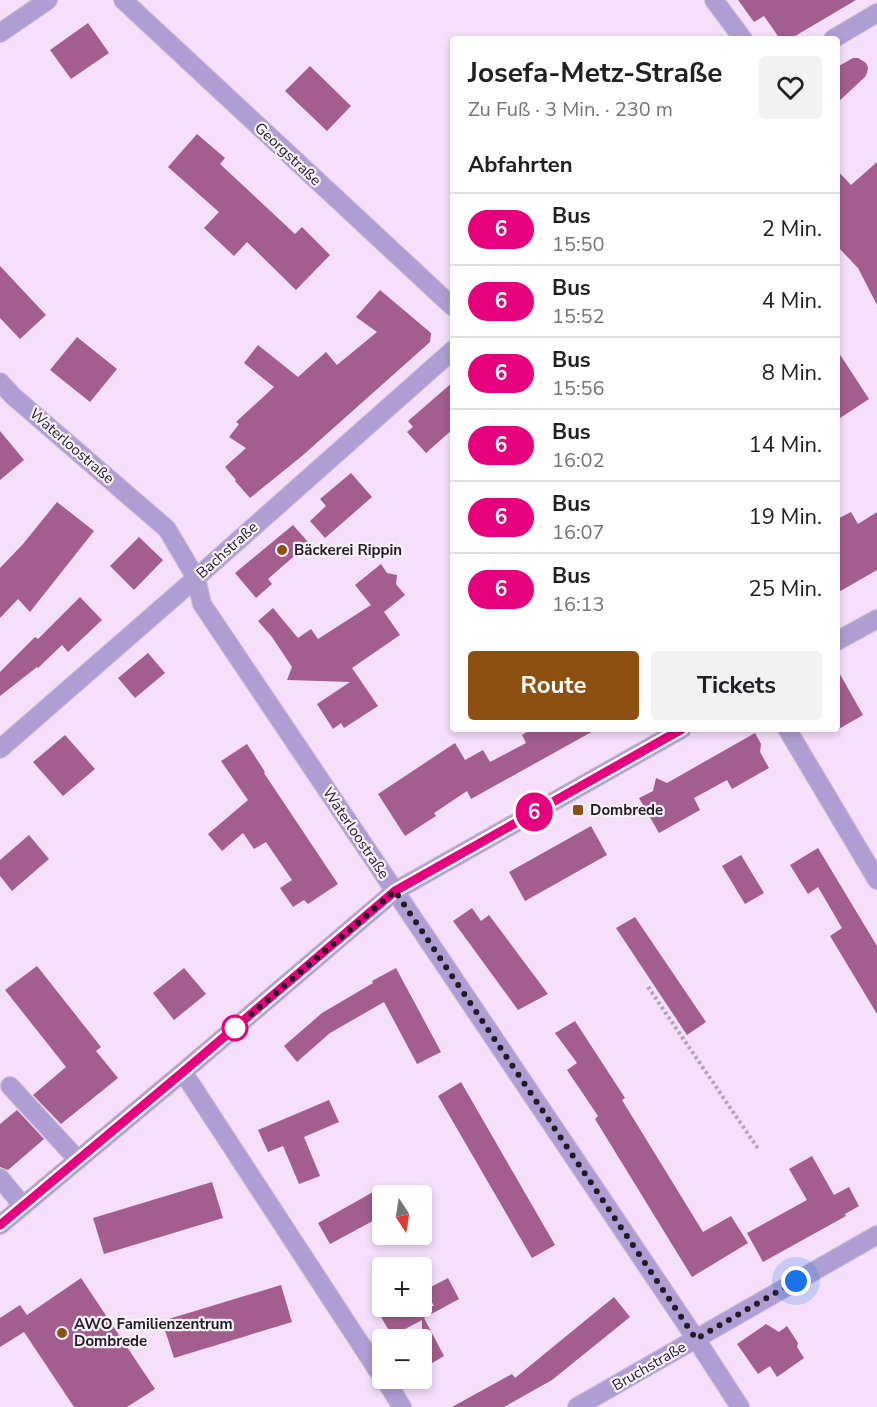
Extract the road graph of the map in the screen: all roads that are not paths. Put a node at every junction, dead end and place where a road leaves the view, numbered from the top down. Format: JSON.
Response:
{"nodes":[{"id":1,"x":48,"y":0,"type":"edge"},
{"id":2,"x":123,"y":0,"type":"edge"},
{"id":3,"x":714,"y":0,"type":"edge"},
{"id":4,"x":877,"y":12,"type":"edge"},
{"id":5,"x":0,"y":33,"type":"edge"},
{"id":6,"x":741,"y":36,"type":"edge"},
{"id":7,"x":838,"y":36,"type":"edge"},
{"id":8,"x":450,"y":304,"type":"edge"},
{"id":9,"x":450,"y":353,"type":"edge"},
{"id":10,"x":0,"y":382,"type":"edge"},
{"id":11,"x":196,"y":578,"type":"junction"},
{"id":12,"x":877,"y":619,"type":"edge"},
{"id":13,"x":840,"y":639,"type":"edge"},
{"id":14,"x":677,"y":732,"type":"edge"},
{"id":15,"x":789,"y":732,"type":"edge"},
{"id":16,"x":0,"y":748,"type":"edge"},
{"id":17,"x":877,"y":880,"type":"edge"},
{"id":18,"x":395,"y":891,"type":"junction"},
{"id":19,"x":183,"y":1072,"type":"junction"},
{"id":20,"x":10,"y":1086,"type":"dead end"},
{"id":21,"x":78,"y":1160,"type":"junction"},
{"id":22,"x":0,"y":1178,"type":"edge"},
{"id":23,"x":23,"y":1206,"type":"junction"},
{"id":24,"x":0,"y":1225,"type":"edge"},
{"id":25,"x":877,"y":1235,"type":"edge"},
{"id":26,"x":696,"y":1339,"type":"junction"},
{"id":27,"x":372,"y":1361,"type":"edge"},
{"id":28,"x":390,"y":1389,"type":"edge"},
{"id":29,"x":402,"y":1407,"type":"edge"},
{"id":30,"x":577,"y":1407,"type":"edge"},
{"id":31,"x":740,"y":1407,"type":"edge"}],
"edges":[{"from":1,"to":5,"type":"street"},
{"from":2,"to":8,"type":"street","name":"Georgstraße"},
{"from":3,"to":6,"type":"street"},
{"from":4,"to":7,"type":"street"},
{"from":9,"to":11,"type":"street","name":"Bachstraße"},
{"from":10,"to":11,"type":"street","name":"Waterloostraße"},
{"from":11,"to":16,"type":"street","name":"Bachstraße"},
{"from":11,"to":18,"type":"street","name":"Waterloostraße"},
{"from":12,"to":13,"type":"street"},
{"from":14,"to":18,"type":"street"},
{"from":15,"to":17,"type":"street"},
{"from":18,"to":19,"type":"street"},
{"from":18,"to":26,"type":"street","name":"Waterloostraße"},
{"from":19,"to":21,"type":"street"},
{"from":19,"to":27,"type":"street"},
{"from":20,"to":21,"type":"street"},
{"from":21,"to":23,"type":"street"},
{"from":22,"to":23,"type":"street"},
{"from":23,"to":24,"type":"street"},
{"from":25,"to":26,"type":"street","name":"Bruchstraße"},
{"from":26,"to":30,"type":"street","name":"Bruchstraße"},
{"from":26,"to":31,"type":"street","name":"Waterloostraße"},
{"from":28,"to":29,"type":"street"}]}
